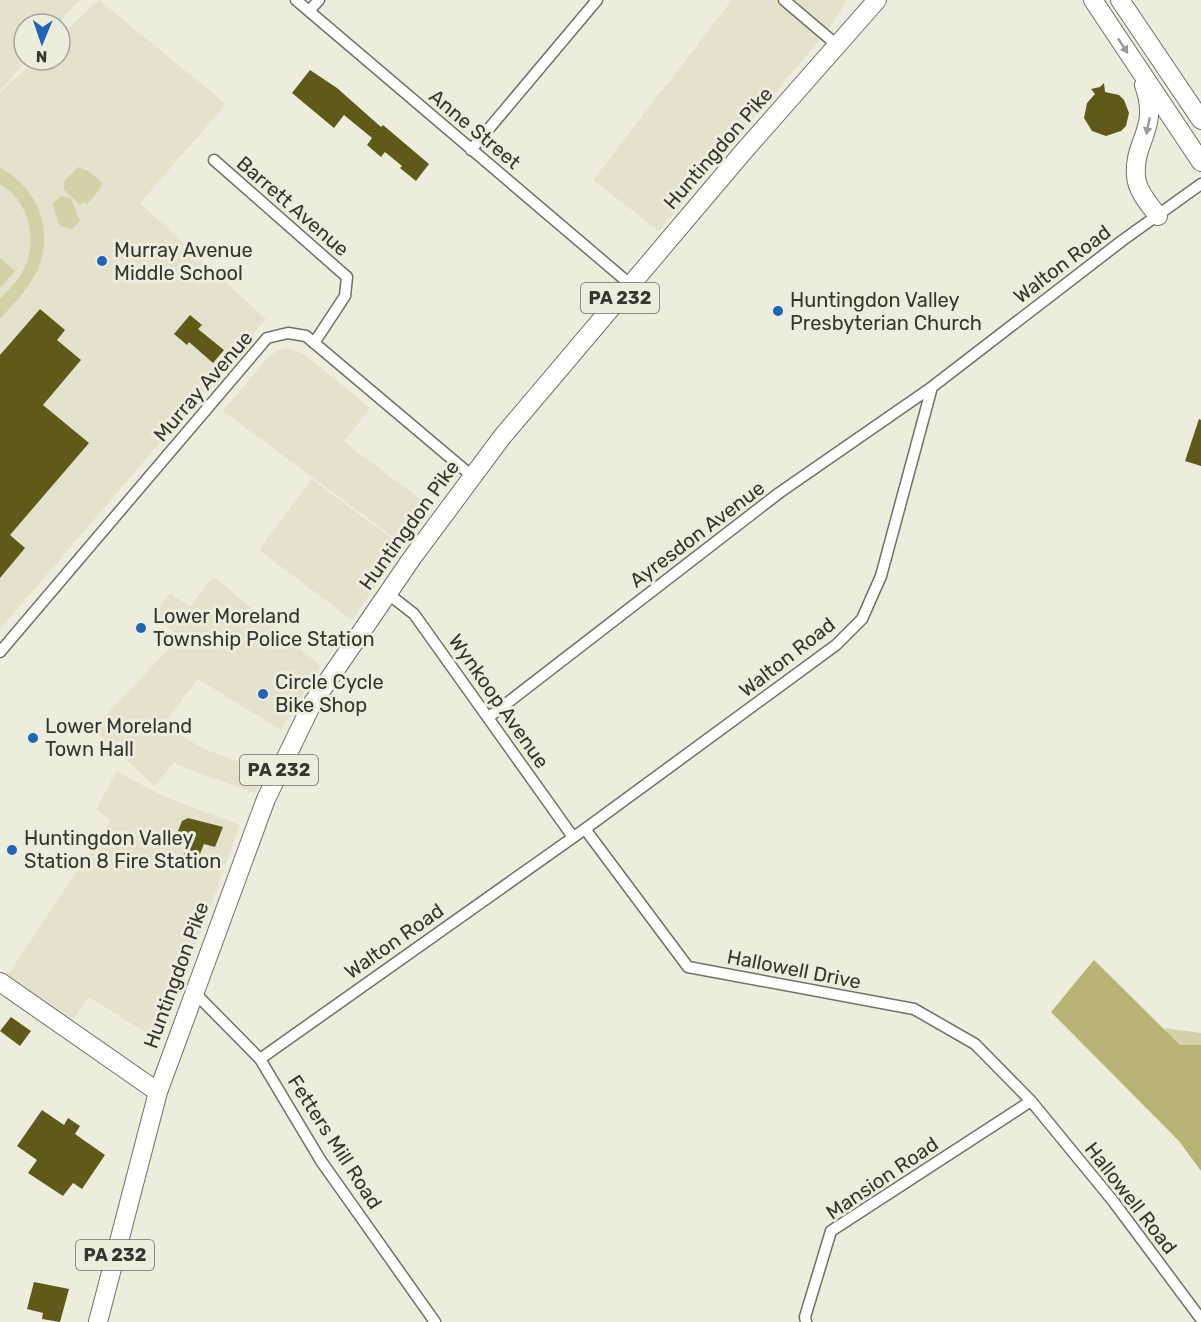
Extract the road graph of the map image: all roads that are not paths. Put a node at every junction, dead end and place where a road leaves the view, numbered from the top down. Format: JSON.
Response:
{"nodes":[{"id":1,"x":296,"y":0,"type":"edge"},
{"id":2,"x":319,"y":0,"type":"edge"},
{"id":3,"x":597,"y":0,"type":"edge"},
{"id":4,"x":784,"y":0,"type":"edge"},
{"id":5,"x":863,"y":0,"type":"edge"},
{"id":6,"x":877,"y":0,"type":"edge"},
{"id":7,"x":1093,"y":0,"type":"edge"},
{"id":8,"x":1120,"y":0,"type":"edge"},
{"id":9,"x":309,"y":11,"type":"junction"},
{"id":10,"x":837,"y":45,"type":"junction"},
{"id":11,"x":1138,"y":70,"type":"junction"},
{"id":12,"x":1201,"y":120,"type":"edge"},
{"id":13,"x":471,"y":150,"type":"junction"},
{"id":14,"x":214,"y":160,"type":"dead end"},
{"id":15,"x":1201,"y":162,"type":"edge"},
{"id":16,"x":1201,"y":184,"type":"edge"},
{"id":17,"x":1158,"y":216,"type":"junction"},
{"id":18,"x":631,"y":285,"type":"junction"},
{"id":19,"x":314,"y":343,"type":"junction"},
{"id":20,"x":932,"y":387,"type":"junction"},
{"id":21,"x":472,"y":476,"type":"junction"},
{"id":22,"x":387,"y":593,"type":"junction"},
{"id":23,"x":0,"y":652,"type":"edge"},
{"id":24,"x":489,"y":717,"type":"junction"},
{"id":25,"x":585,"y":829,"type":"junction"},
{"id":26,"x":573,"y":837,"type":"junction"},
{"id":27,"x":0,"y":982,"type":"edge"},
{"id":28,"x":194,"y":992,"type":"junction"},
{"id":29,"x":260,"y":1059,"type":"junction"},
{"id":30,"x":158,"y":1092,"type":"junction"},
{"id":31,"x":1031,"y":1101,"type":"junction"},
{"id":32,"x":1201,"y":1319,"type":"edge"},
{"id":33,"x":98,"y":1322,"type":"edge"},
{"id":34,"x":435,"y":1322,"type":"edge"},
{"id":35,"x":806,"y":1322,"type":"edge"}],
"edges":[{"from":1,"to":9,"type":"street","name":"Anne Street"},
{"from":2,"to":9,"type":"street"},
{"from":3,"to":13,"type":"street"},
{"from":4,"to":10,"type":"street"},
{"from":5,"to":10,"type":"main road","name":"Huntingdon Pike","number":"PA 232"},
{"from":6,"to":10,"type":"main road","name":"Huntingdon Pike","number":"PA 232"},
{"from":7,"to":11,"type":"main road","one_way":true},
{"from":8,"to":12,"type":"main road"},
{"from":9,"to":13,"type":"street","name":"Anne Street"},
{"from":10,"to":18,"type":"main road","name":"Huntingdon Pike","number":"PA 232"},
{"from":11,"to":15,"type":"main road"},
{"from":11,"to":17,"type":"main road","one_way":true},
{"from":13,"to":18,"type":"street","name":"Anne Street"},
{"from":14,"to":19,"type":"street","name":"Barrett Avenue"},
{"from":16,"to":17,"type":"street","name":"Walton Road"},
{"from":17,"to":20,"type":"street","name":"Walton Road"},
{"from":18,"to":21,"type":"main road","name":"Huntingdon Pike","number":"PA 232"},
{"from":19,"to":21,"type":"street","name":"Murray Avenue"},
{"from":19,"to":23,"type":"street","name":"Murray Avenue"},
{"from":20,"to":24,"type":"street","name":"Ayresdon Avenue"},
{"from":20,"to":25,"type":"street","name":"Walton Road"},
{"from":21,"to":22,"type":"main road","name":"Huntingdon Pike","number":"PA 232"},
{"from":22,"to":24,"type":"street","name":"Wynkoop Avenue"},
{"from":22,"to":28,"type":"main road","name":"Huntingdon Pike","number":"PA 232"},
{"from":24,"to":26,"type":"street","name":"Wynkoop Avenue"},
{"from":25,"to":26,"type":"street","name":"Walton Road"},
{"from":25,"to":31,"type":"street","name":"Hallowell Drive"},
{"from":26,"to":29,"type":"street","name":"Walton Road"},
{"from":27,"to":30,"type":"main road"},
{"from":28,"to":29,"type":"street","name":"Fetters Mill Road"},
{"from":28,"to":30,"type":"main road","name":"Huntingdon Pike","number":"PA 232"},
{"from":29,"to":34,"type":"street","name":"Fetters Mill Road"},
{"from":30,"to":33,"type":"main road","name":"Huntingdon Pike","number":"PA 232"},
{"from":31,"to":32,"type":"street","name":"Hallowell Road"},
{"from":31,"to":35,"type":"street","name":"Mansion Road"}]}
